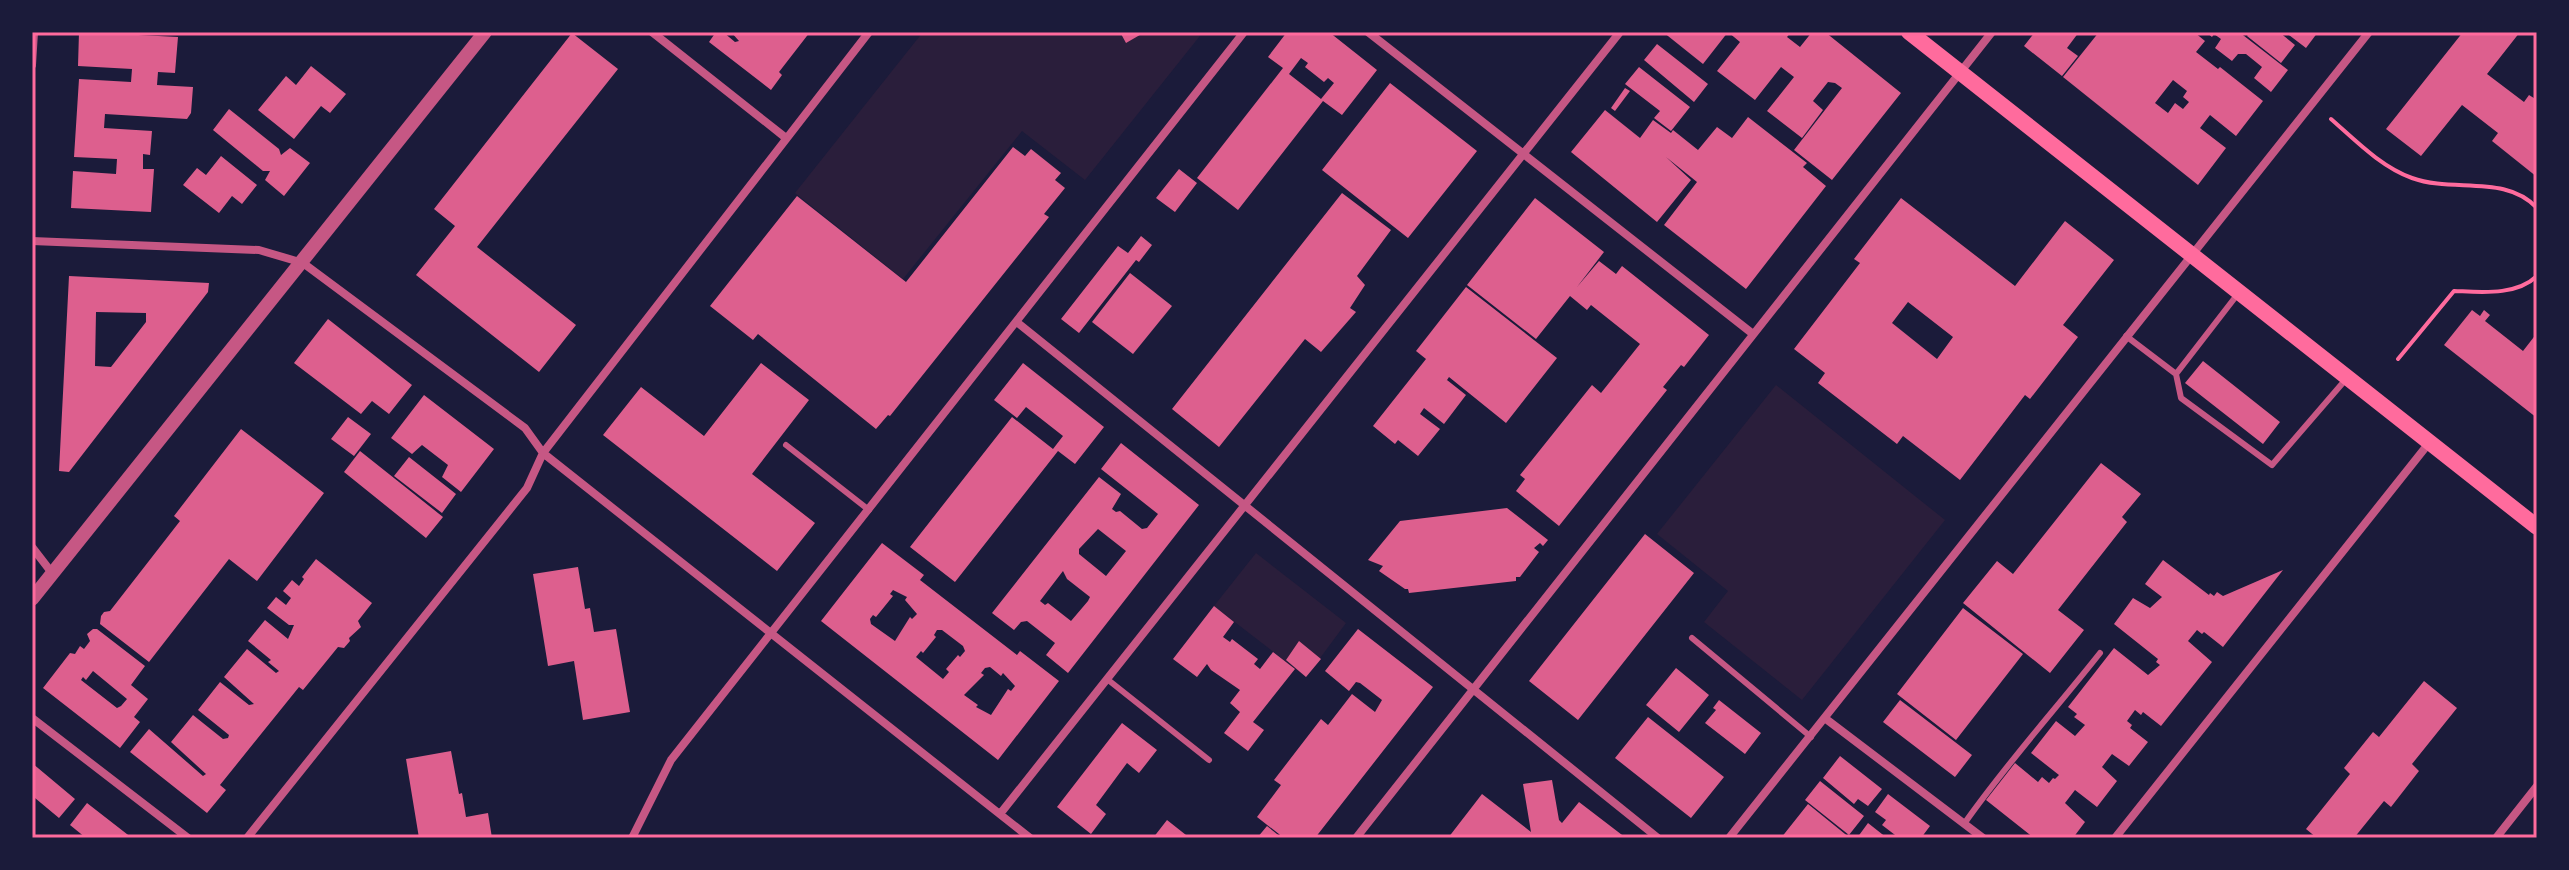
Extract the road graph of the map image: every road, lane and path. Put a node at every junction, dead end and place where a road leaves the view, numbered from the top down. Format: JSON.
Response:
{"nodes":[{"id":1,"x":34,"y":32,"type":"edge"},
{"id":2,"x":485,"y":32,"type":"edge"},
{"id":3,"x":652,"y":32,"type":"edge"},
{"id":4,"x":869,"y":32,"type":"edge"},
{"id":5,"x":1244,"y":32,"type":"edge"},
{"id":6,"x":1368,"y":32,"type":"edge"},
{"id":7,"x":1620,"y":32,"type":"edge"},
{"id":8,"x":1909,"y":32,"type":"edge"},
{"id":9,"x":1992,"y":32,"type":"edge"},
{"id":10,"x":2369,"y":32,"type":"edge"},
{"id":11,"x":32,"y":58,"type":"edge"},
{"id":12,"x":32,"y":65,"type":"edge"},
{"id":13,"x":1960,"y":73,"type":"junction"},
{"id":14,"x":2331,"y":119,"type":"dead end"},
{"id":15,"x":786,"y":138,"type":"junction"},
{"id":16,"x":1523,"y":154,"type":"junction"},
{"id":17,"x":2537,"y":208,"type":"edge"},
{"id":18,"x":32,"y":241,"type":"edge"},
{"id":19,"x":2191,"y":255,"type":"junction"},
{"id":20,"x":303,"y":263,"type":"junction"},
{"id":21,"x":2537,"y":276,"type":"edge"},
{"id":22,"x":2240,"y":292,"type":"junction"},
{"id":23,"x":1018,"y":323,"type":"junction"},
{"id":24,"x":1753,"y":334,"type":"junction"},
{"id":25,"x":2126,"y":336,"type":"junction"},
{"id":26,"x":2398,"y":359,"type":"dead end"},
{"id":27,"x":2176,"y":374,"type":"junction"},
{"id":28,"x":2347,"y":377,"type":"junction"},
{"id":29,"x":2430,"y":442,"type":"junction"},
{"id":30,"x":786,"y":445,"type":"dead end"},
{"id":31,"x":543,"y":453,"type":"junction"},
{"id":32,"x":1245,"y":506,"type":"junction"},
{"id":33,"x":869,"y":510,"type":"junction"},
{"id":34,"x":2537,"y":527,"type":"edge"},
{"id":35,"x":32,"y":547,"type":"edge"},
{"id":36,"x":52,"y":573,"type":"junction"},
{"id":37,"x":32,"y":599,"type":"edge"},
{"id":38,"x":771,"y":633,"type":"junction"},
{"id":39,"x":1692,"y":638,"type":"dead end"},
{"id":40,"x":2100,"y":653,"type":"dead end"},
{"id":41,"x":1107,"y":679,"type":"junction"},
{"id":42,"x":1473,"y":689,"type":"junction"},
{"id":43,"x":32,"y":718,"type":"edge"},
{"id":44,"x":1826,"y":719,"type":"junction"},
{"id":45,"x":1811,"y":737,"type":"junction"},
{"id":46,"x":1209,"y":760,"type":"dead end"},
{"id":47,"x":2537,"y":786,"type":"edge"},
{"id":48,"x":1000,"y":814,"type":"junction"},
{"id":49,"x":1964,"y":824,"type":"junction"},
{"id":50,"x":188,"y":838,"type":"edge"},
{"id":51,"x":247,"y":838,"type":"edge"},
{"id":52,"x":632,"y":838,"type":"edge"},
{"id":53,"x":1030,"y":838,"type":"edge"},
{"id":54,"x":1356,"y":838,"type":"edge"},
{"id":55,"x":1658,"y":838,"type":"edge"},
{"id":56,"x":1729,"y":838,"type":"edge"},
{"id":57,"x":1983,"y":838,"type":"edge"},
{"id":58,"x":2115,"y":838,"type":"edge"},
{"id":59,"x":2496,"y":838,"type":"edge"}],
"edges":[{"from":1,"to":11,"type":"street"},
{"from":2,"to":20,"type":"street"},
{"from":3,"to":15,"type":"street"},
{"from":4,"to":15,"type":"street"},
{"from":5,"to":23,"type":"street"},
{"from":6,"to":16,"type":"street"},
{"from":7,"to":16,"type":"street"},
{"from":8,"to":13,"type":"main road"},
{"from":9,"to":13,"type":"street"},
{"from":10,"to":19,"type":"street"},
{"from":11,"to":12,"type":"street"},
{"from":13,"to":19,"type":"main road"},
{"from":13,"to":24,"type":"street"},
{"from":14,"to":17,"type":"path"},
{"from":15,"to":31,"type":"street"},
{"from":16,"to":24,"type":"street"},
{"from":16,"to":32,"type":"street"},
{"from":18,"to":20,"type":"street"},
{"from":19,"to":22,"type":"main road"},
{"from":19,"to":25,"type":"street"},
{"from":20,"to":31,"type":"street"},
{"from":20,"to":36,"type":"street"},
{"from":21,"to":26,"type":"path"},
{"from":22,"to":27,"type":"lane"},
{"from":22,"to":28,"type":"main road"},
{"from":23,"to":32,"type":"street"},
{"from":23,"to":33,"type":"street"},
{"from":24,"to":42,"type":"street"},
{"from":25,"to":27,"type":"lane"},
{"from":25,"to":44,"type":"street"},
{"from":27,"to":28,"type":"lane"},
{"from":28,"to":29,"type":"main road"},
{"from":29,"to":34,"type":"main road"},
{"from":29,"to":58,"type":"street"},
{"from":30,"to":33,"type":"lane"},
{"from":31,"to":38,"type":"street"},
{"from":31,"to":51,"type":"street"},
{"from":32,"to":41,"type":"street"},
{"from":32,"to":42,"type":"street"},
{"from":33,"to":38,"type":"street"},
{"from":35,"to":36,"type":"street"},
{"from":36,"to":37,"type":"street"},
{"from":38,"to":48,"type":"street"},
{"from":38,"to":52,"type":"street"},
{"from":39,"to":45,"type":"lane"},
{"from":40,"to":49,"type":"lane"},
{"from":41,"to":46,"type":"lane"},
{"from":41,"to":48,"type":"street"},
{"from":42,"to":54,"type":"street"},
{"from":42,"to":55,"type":"street"},
{"from":43,"to":50,"type":"street"},
{"from":44,"to":45,"type":"street"},
{"from":44,"to":49,"type":"street"},
{"from":45,"to":56,"type":"street"},
{"from":47,"to":59,"type":"street"},
{"from":48,"to":53,"type":"street"},
{"from":49,"to":57,"type":"street"}]}
